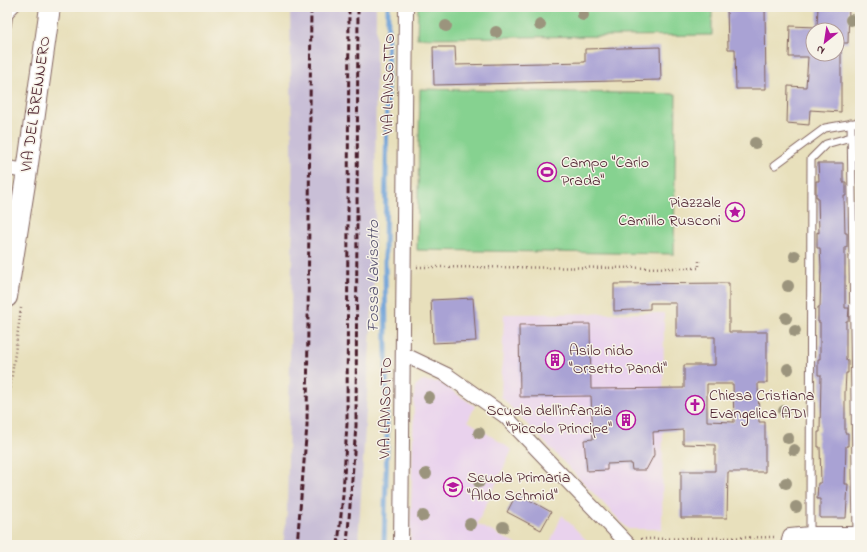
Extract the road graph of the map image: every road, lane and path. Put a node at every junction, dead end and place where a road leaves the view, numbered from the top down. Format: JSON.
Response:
{"nodes":[{"id":1,"x":16,"y":7,"type":"edge"},
{"id":2,"x":48,"y":7,"type":"edge"},
{"id":3,"x":406,"y":7,"type":"edge"},
{"id":4,"x":8,"y":14,"type":"edge"},
{"id":5,"x":7,"y":26,"type":"edge"},
{"id":6,"x":860,"y":122,"type":"edge"},
{"id":7,"x":851,"y":124,"type":"junction"},
{"id":8,"x":851,"y":137,"type":"junction"},
{"id":9,"x":775,"y":165,"type":"dead end"},
{"id":10,"x":7,"y":168,"type":"edge"},
{"id":11,"x":27,"y":171,"type":"junction"},
{"id":12,"x":700,"y":258,"type":"dead end"},
{"id":13,"x":404,"y":267,"type":"junction"},
{"id":14,"x":7,"y":297,"type":"edge"},
{"id":15,"x":403,"y":354,"type":"junction"},
{"id":16,"x":810,"y":534,"type":"junction"},
{"id":17,"x":859,"y":534,"type":"edge"},
{"id":18,"x":789,"y":541,"type":"edge"},
{"id":19,"x":627,"y":542,"type":"edge"},
{"id":20,"x":401,"y":545,"type":"edge"}],
"edges":[{"from":1,"to":4,"type":"lane"},
{"from":2,"to":11,"type":"main road","name":"VIA DEL BRENNERO"},
{"from":3,"to":13,"type":"street","name":"VIA LAVISOTTO"},
{"from":4,"to":5,"type":"lane"},
{"from":6,"to":7,"type":"lane"},
{"from":7,"to":8,"type":"lane"},
{"from":7,"to":9,"type":"lane"},
{"from":8,"to":16,"type":"lane"},
{"from":8,"to":17,"type":"lane"},
{"from":10,"to":11,"type":"street"},
{"from":11,"to":14,"type":"main road","name":"VIA DEL BRENNERO"},
{"from":12,"to":13,"type":"path"},
{"from":13,"to":15,"type":"street","name":"VIA LAVISOTTO"},
{"from":15,"to":19,"type":"street"},
{"from":15,"to":20,"type":"street","name":"VIA LAVISOTTO"},
{"from":16,"to":17,"type":"street"},
{"from":16,"to":18,"type":"street"},
{"from":18,"to":19,"type":"path"}]}
